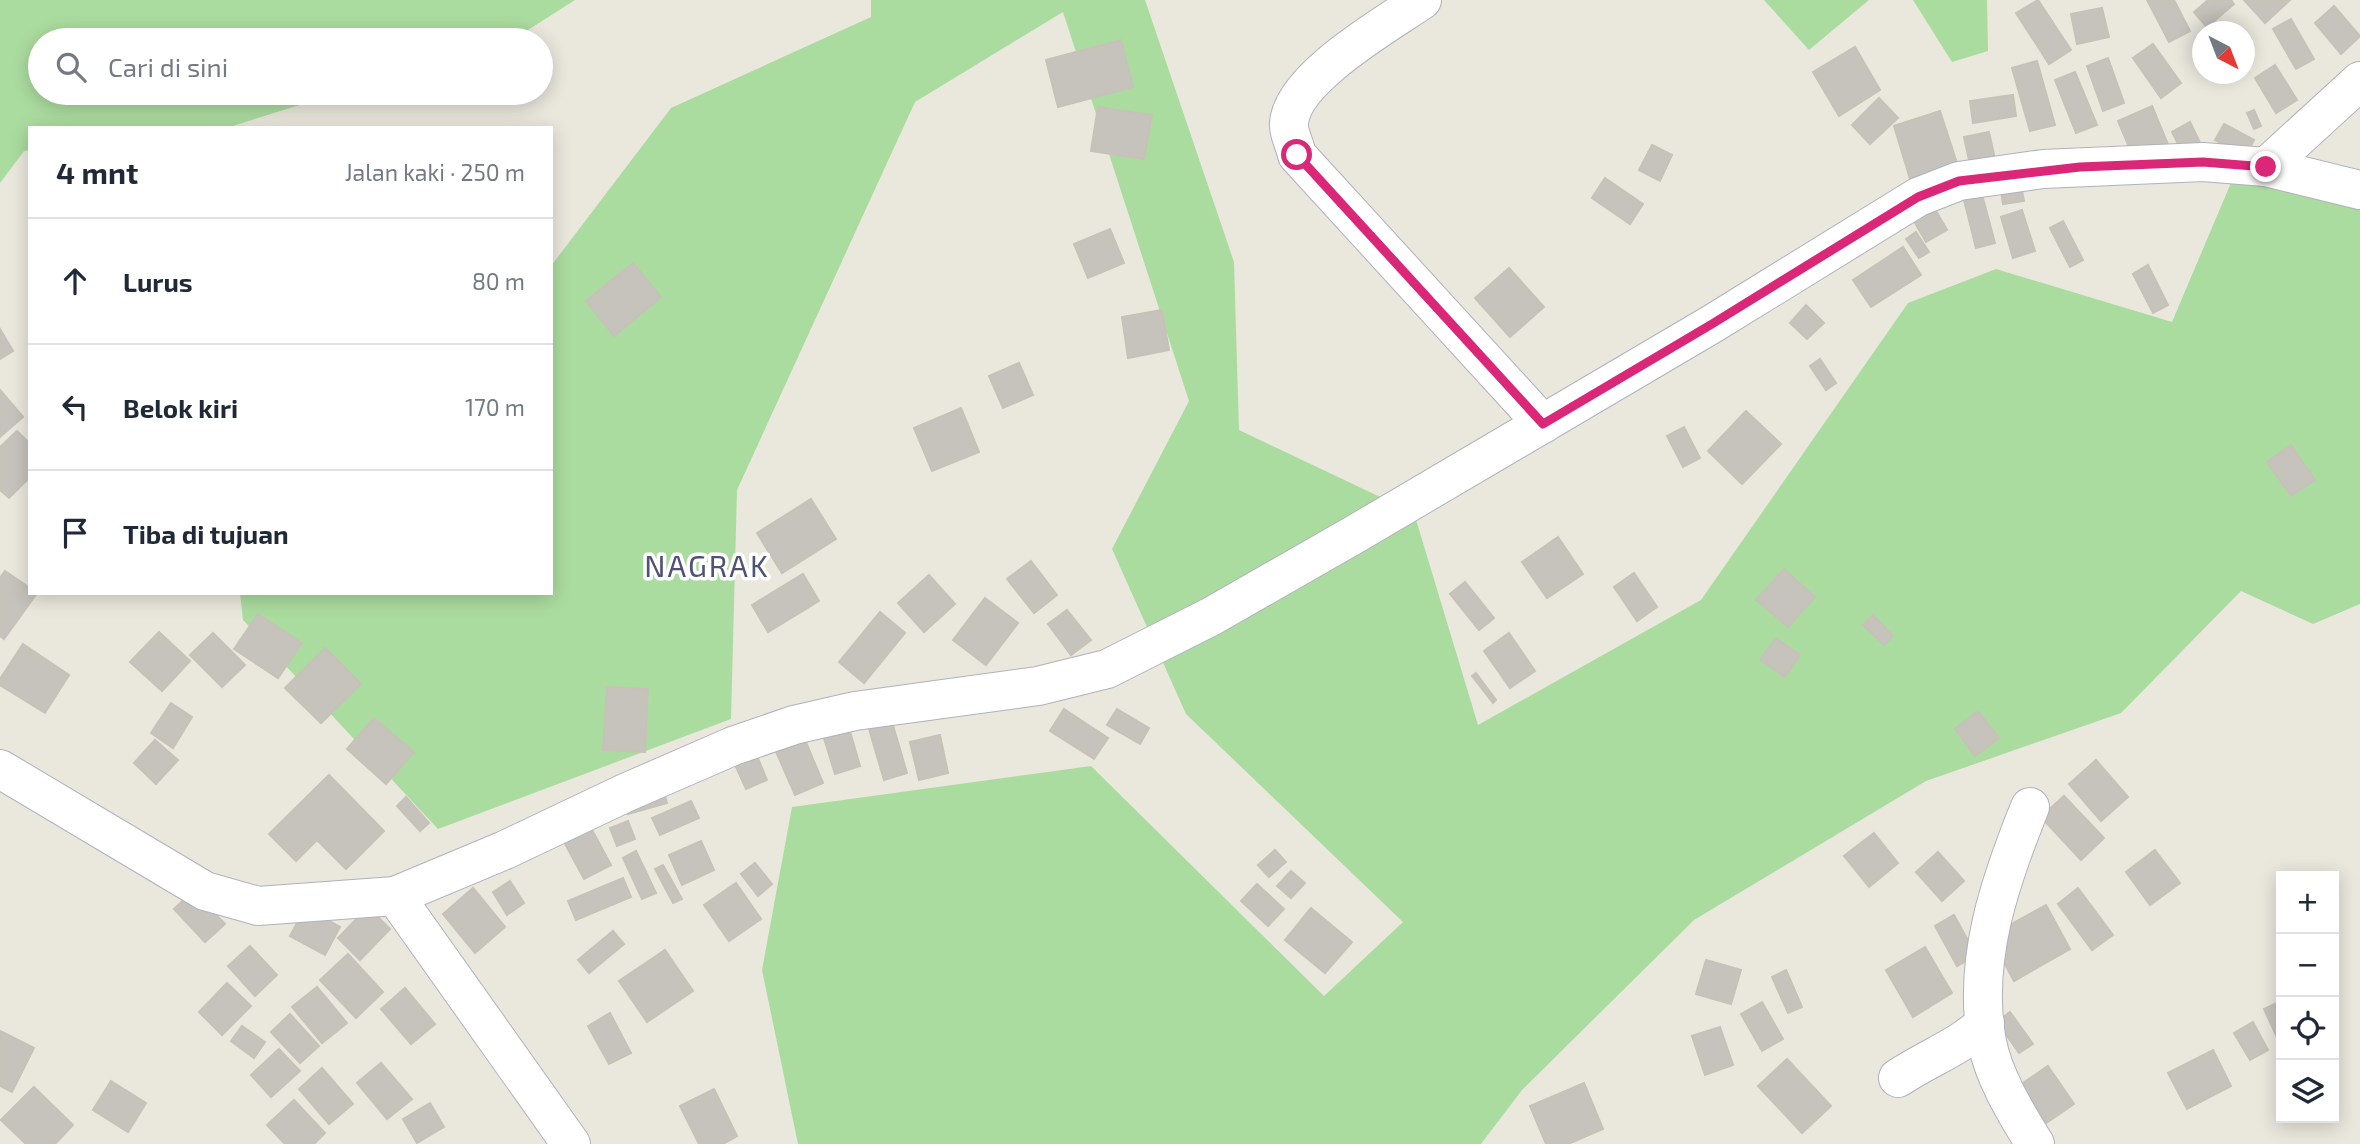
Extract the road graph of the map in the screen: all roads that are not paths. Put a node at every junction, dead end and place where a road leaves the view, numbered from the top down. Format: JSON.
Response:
{"nodes":[{"id":1,"x":1422,"y":0,"type":"edge"},
{"id":2,"x":2360,"y":81,"type":"edge"},
{"id":3,"x":2266,"y":167,"type":"junction"},
{"id":4,"x":2360,"y":190,"type":"edge"},
{"id":5,"x":1543,"y":424,"type":"junction"},
{"id":6,"x":0,"y":769,"type":"edge"},
{"id":7,"x":2030,"y":807,"type":"dead end"},
{"id":8,"x":395,"y":896,"type":"junction"},
{"id":9,"x":1986,"y":1023,"type":"junction"},
{"id":10,"x":1898,"y":1078,"type":"dead end"},
{"id":11,"x":571,"y":1144,"type":"edge"},
{"id":12,"x":2035,"y":1144,"type":"edge"}],
"edges":[{"from":1,"to":5,"type":"street"},
{"from":2,"to":3,"type":"street"},
{"from":3,"to":4,"type":"street"},
{"from":3,"to":5,"type":"street"},
{"from":5,"to":8,"type":"street"},
{"from":6,"to":8,"type":"street"},
{"from":7,"to":9,"type":"street"},
{"from":8,"to":11,"type":"street"},
{"from":9,"to":10,"type":"street"},
{"from":9,"to":12,"type":"street"}]}
